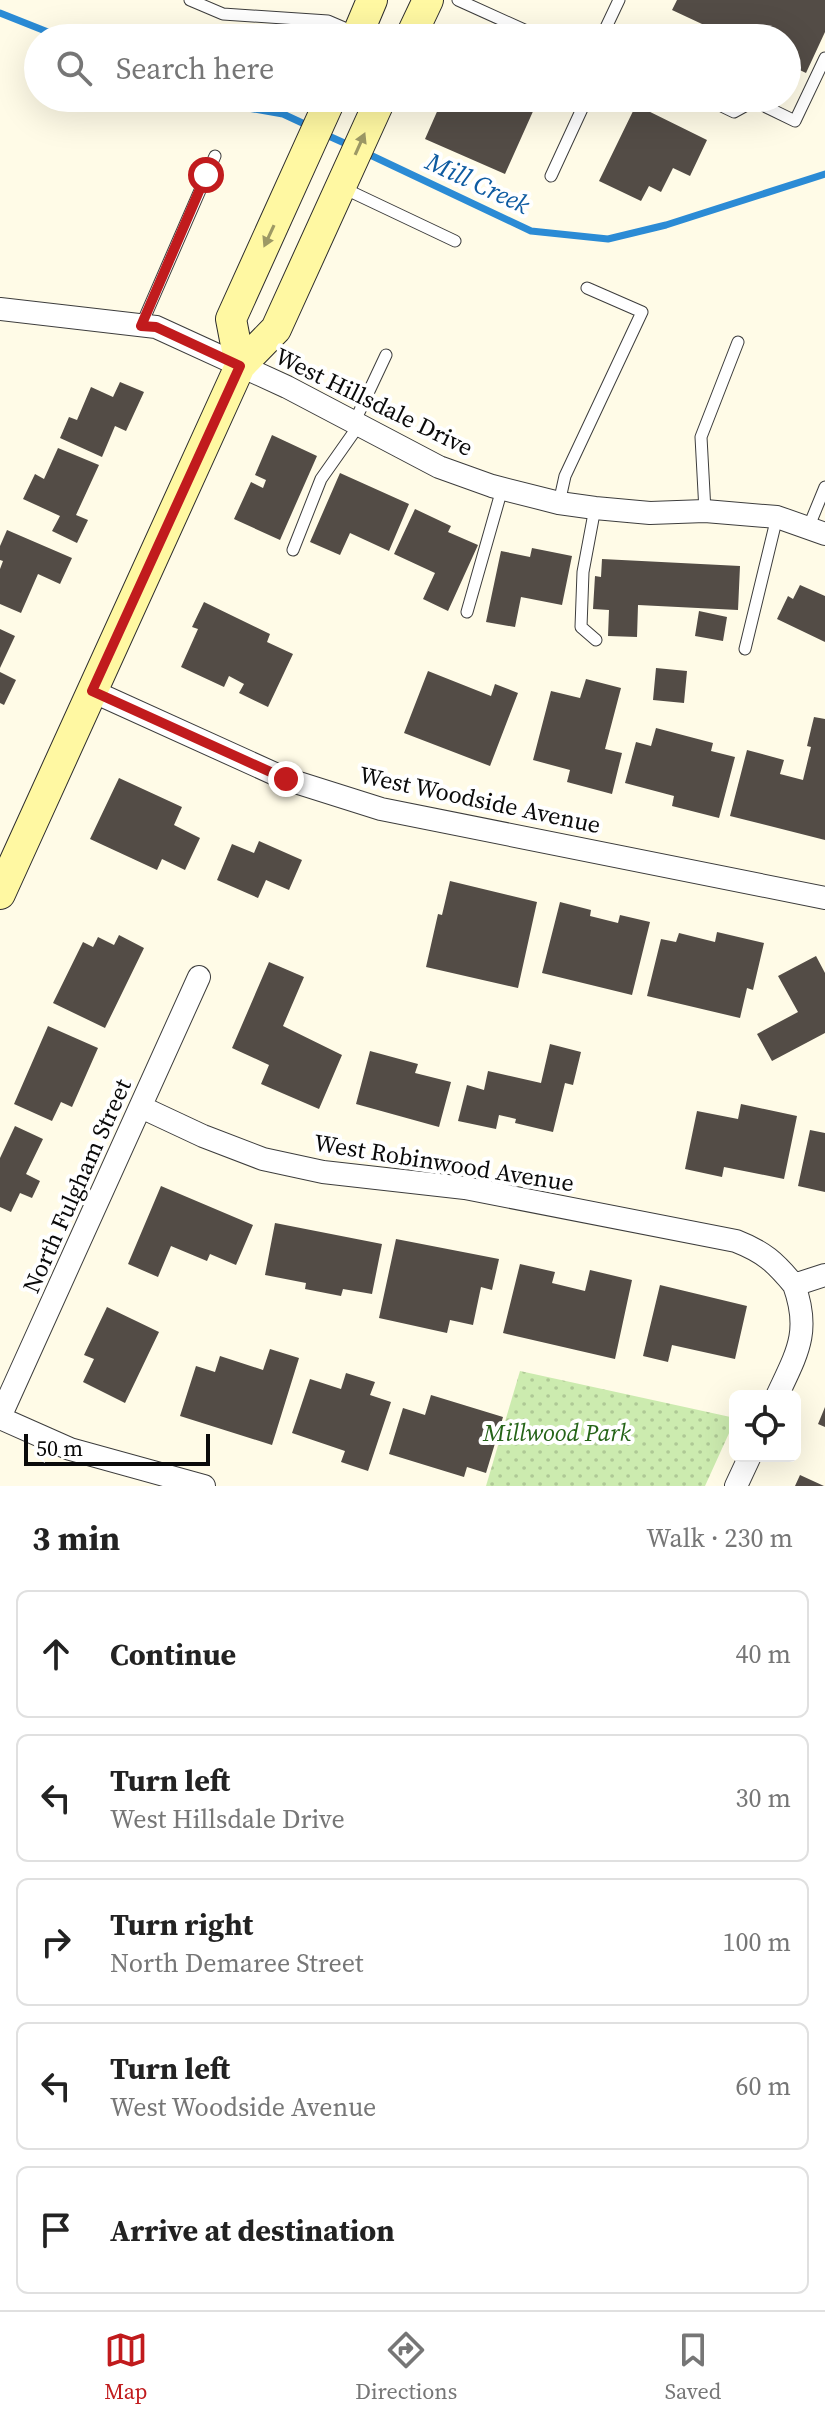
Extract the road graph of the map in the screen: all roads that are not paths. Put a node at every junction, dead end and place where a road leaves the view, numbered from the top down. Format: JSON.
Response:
{"nodes":[{"id":1,"x":190,"y":0,"type":"edge"},
{"id":2,"x":372,"y":0,"type":"edge"},
{"id":3,"x":428,"y":0,"type":"edge"},
{"id":4,"x":458,"y":0,"type":"edge"},
{"id":5,"x":619,"y":0,"type":"edge"},
{"id":6,"x":334,"y":24,"type":"edge"},
{"id":7,"x":362,"y":24,"type":"edge"},
{"id":8,"x":417,"y":24,"type":"edge"},
{"id":9,"x":511,"y":24,"type":"edge"},
{"id":10,"x":608,"y":24,"type":"edge"},
{"id":11,"x":825,"y":58,"type":"edge"},
{"id":12,"x":801,"y":108,"type":"edge"},
{"id":13,"x":325,"y":112,"type":"edge"},
{"id":14,"x":375,"y":112,"type":"edge"},
{"id":15,"x":581,"y":112,"type":"edge"},
{"id":16,"x":777,"y":112,"type":"edge"},
{"id":17,"x":799,"y":112,"type":"edge"},
{"id":18,"x":215,"y":156,"type":"dead end"},
{"id":19,"x":551,"y":176,"type":"dead end"},
{"id":20,"x":341,"y":187,"type":"junction"},
{"id":21,"x":455,"y":241,"type":"dead end"},
{"id":22,"x":587,"y":288,"type":"dead end"},
{"id":23,"x":0,"y":309,"type":"edge"},
{"id":24,"x":141,"y":326,"type":"junction"},
{"id":25,"x":738,"y":342,"type":"dead end"},
{"id":26,"x":386,"y":355,"type":"dead end"},
{"id":27,"x":240,"y":366,"type":"junction"},
{"id":28,"x":356,"y":424,"type":"junction"},
{"id":29,"x":825,"y":487,"type":"edge"},
{"id":30,"x":502,"y":489,"type":"junction"},
{"id":31,"x":559,"y":503,"type":"junction"},
{"id":32,"x":595,"y":508,"type":"junction"},
{"id":33,"x":705,"y":511,"type":"junction"},
{"id":34,"x":777,"y":517,"type":"junction"},
{"id":35,"x":817,"y":530,"type":"edge"},
{"id":36,"x":293,"y":550,"type":"dead end"},
{"id":37,"x":467,"y":612,"type":"dead end"},
{"id":38,"x":596,"y":640,"type":"dead end"},
{"id":39,"x":745,"y":649,"type":"dead end"},
{"id":40,"x":92,"y":691,"type":"junction"},
{"id":41,"x":0,"y":894,"type":"edge"},
{"id":42,"x":825,"y":898,"type":"edge"},
{"id":43,"x":199,"y":977,"type":"dead end"},
{"id":44,"x":141,"y":1107,"type":"junction"},
{"id":45,"x":825,"y":1275,"type":"edge"},
{"id":46,"x":794,"y":1285,"type":"junction"},
{"id":47,"x":780,"y":1390,"type":"edge"},
{"id":48,"x":0,"y":1417,"type":"edge"},
{"id":49,"x":747,"y":1462,"type":"edge"},
{"id":50,"x":204,"y":1486,"type":"edge"},
{"id":51,"x":736,"y":1486,"type":"edge"}],
"edges":[{"from":1,"to":6,"type":"lane"},
{"from":2,"to":7,"type":"main road"},
{"from":3,"to":8,"type":"main road"},
{"from":4,"to":9,"type":"lane"},
{"from":5,"to":10,"type":"lane"},
{"from":11,"to":12,"type":"lane"},
{"from":13,"to":27,"type":"main road","one_way":true},
{"from":20,"to":14,"type":"main road","one_way":true},
{"from":15,"to":19,"type":"lane"},
{"from":16,"to":17,"type":"lane"},
{"from":18,"to":24,"type":"lane"},
{"from":20,"to":21,"type":"lane"},
{"from":20,"to":27,"type":"main road"},
{"from":22,"to":31,"type":"lane"},
{"from":23,"to":24,"type":"street","name":"West Hillsdale Drive"},
{"from":24,"to":27,"type":"street","name":"West Hillsdale Drive"},
{"from":25,"to":33,"type":"lane"},
{"from":26,"to":28,"type":"lane"},
{"from":27,"to":28,"type":"street","name":"West Hillsdale Drive"},
{"from":27,"to":40,"type":"main road"},
{"from":28,"to":30,"type":"street","name":"West Hillsdale Drive"},
{"from":28,"to":36,"type":"lane"},
{"from":29,"to":35,"type":"lane"},
{"from":30,"to":31,"type":"street","name":"West Hillsdale Drive"},
{"from":30,"to":37,"type":"lane"},
{"from":31,"to":32,"type":"street","name":"West Hillsdale Drive"},
{"from":32,"to":33,"type":"street","name":"West Hillsdale Drive"},
{"from":32,"to":38,"type":"lane"},
{"from":33,"to":34,"type":"street","name":"West Hillsdale Drive"},
{"from":34,"to":35,"type":"street","name":"West Hillsdale Drive"},
{"from":34,"to":39,"type":"lane"},
{"from":40,"to":41,"type":"main road"},
{"from":40,"to":42,"type":"street","name":"West Woodside Avenue"},
{"from":43,"to":44,"type":"street","name":"North Fulgham Street"},
{"from":44,"to":46,"type":"street","name":"West Robinwood Avenue"},
{"from":44,"to":48,"type":"street","name":"North Fulgham Street"},
{"from":45,"to":46,"type":"street"},
{"from":46,"to":47,"type":"street"},
{"from":48,"to":50,"type":"street"},
{"from":49,"to":51,"type":"street"}]}
